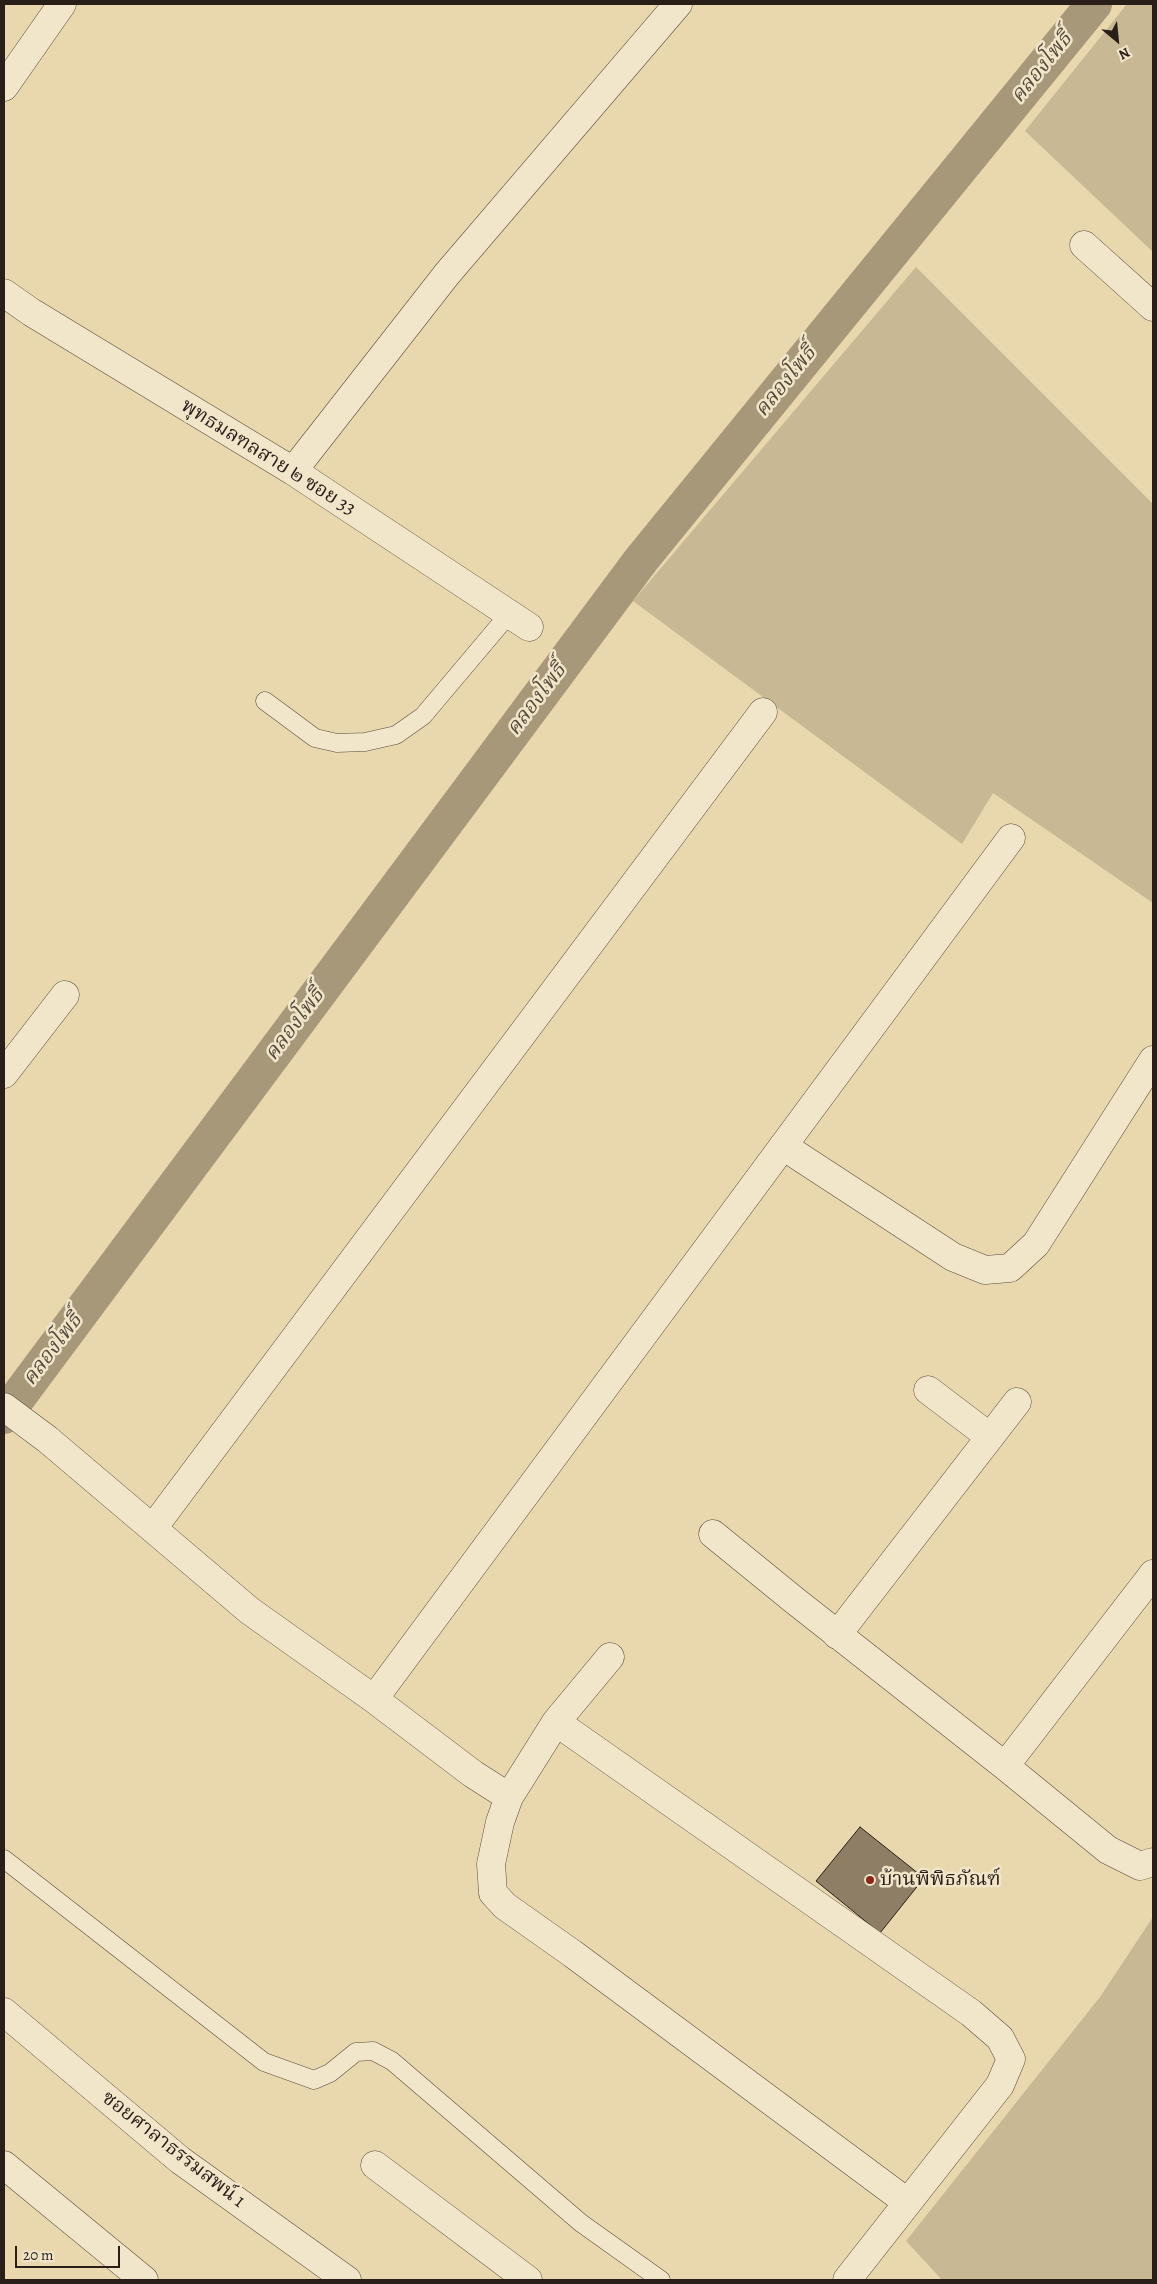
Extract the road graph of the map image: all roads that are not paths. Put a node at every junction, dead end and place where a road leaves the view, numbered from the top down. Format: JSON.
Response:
{"nodes":[{"id":1,"x":62,"y":4,"type":"edge"},
{"id":2,"x":678,"y":4,"type":"edge"},
{"id":3,"x":4,"y":88,"type":"edge"},
{"id":4,"x":1084,"y":245,"type":"dead end"},
{"id":5,"x":4,"y":293,"type":"edge"},
{"id":6,"x":1153,"y":307,"type":"edge"},
{"id":7,"x":293,"y":471,"type":"junction"},
{"id":8,"x":519,"y":621,"type":"joint"},
{"id":9,"x":265,"y":701,"type":"dead end"},
{"id":10,"x":763,"y":712,"type":"dead end"},
{"id":11,"x":1011,"y":838,"type":"dead end"},
{"id":12,"x":65,"y":995,"type":"dead end"},
{"id":13,"x":1153,"y":1060,"type":"edge"},
{"id":14,"x":4,"y":1074,"type":"edge"},
{"id":15,"x":783,"y":1146,"type":"junction"},
{"id":16,"x":928,"y":1390,"type":"dead end"},
{"id":17,"x":1017,"y":1402,"type":"dead end"},
{"id":18,"x":4,"y":1407,"type":"edge"},
{"id":19,"x":990,"y":1437,"type":"junction"},
{"id":20,"x":153,"y":1528,"type":"junction"},
{"id":21,"x":713,"y":1534,"type":"dead end"},
{"id":22,"x":1153,"y":1574,"type":"edge"},
{"id":23,"x":837,"y":1634,"type":"junction"},
{"id":24,"x":610,"y":1657,"type":"dead end"},
{"id":25,"x":374,"y":1699,"type":"junction"},
{"id":26,"x":556,"y":1722,"type":"junction"},
{"id":27,"x":1005,"y":1766,"type":"junction"},
{"id":28,"x":509,"y":1797,"type":"junction"},
{"id":29,"x":4,"y":1859,"type":"edge"},
{"id":30,"x":1153,"y":1862,"type":"edge"},
{"id":31,"x":4,"y":2012,"type":"edge"},
{"id":32,"x":4,"y":2165,"type":"edge"},
{"id":33,"x":375,"y":2165,"type":"dead end"},
{"id":34,"x":907,"y":2202,"type":"junction"},
{"id":35,"x":144,"y":2280,"type":"edge"},
{"id":36,"x":347,"y":2280,"type":"edge"},
{"id":37,"x":528,"y":2280,"type":"edge"},
{"id":38,"x":661,"y":2280,"type":"edge"},
{"id":39,"x":847,"y":2280,"type":"edge"}],
"edges":[{"from":1,"to":3,"type":"street"},
{"from":2,"to":7,"type":"street"},
{"from":4,"to":6,"type":"street"},
{"from":5,"to":7,"type":"street","name":"พุทธมลฑลสาย ๒ ซอย 33"},
{"from":7,"to":8,"type":"street","name":"พุทธมลฑลสาย ๒ ซอย 33"},
{"from":8,"to":9,"type":"lane"},
{"from":10,"to":20,"type":"street"},
{"from":11,"to":15,"type":"street"},
{"from":12,"to":14,"type":"street"},
{"from":13,"to":15,"type":"street"},
{"from":15,"to":25,"type":"street"},
{"from":16,"to":19,"type":"street"},
{"from":17,"to":19,"type":"street"},
{"from":18,"to":20,"type":"street"},
{"from":19,"to":23,"type":"street"},
{"from":20,"to":25,"type":"street"},
{"from":21,"to":23,"type":"street"},
{"from":22,"to":27,"type":"street"},
{"from":23,"to":27,"type":"street"},
{"from":24,"to":26,"type":"street"},
{"from":25,"to":28,"type":"street"},
{"from":26,"to":28,"type":"street"},
{"from":26,"to":34,"type":"street"},
{"from":27,"to":30,"type":"street"},
{"from":28,"to":34,"type":"street"},
{"from":29,"to":38,"type":"lane"},
{"from":31,"to":36,"type":"street","name":"ซอยศาลาธรรมสพน์ 1"},
{"from":32,"to":35,"type":"street"},
{"from":33,"to":37,"type":"street"},
{"from":34,"to":39,"type":"street"}]}
